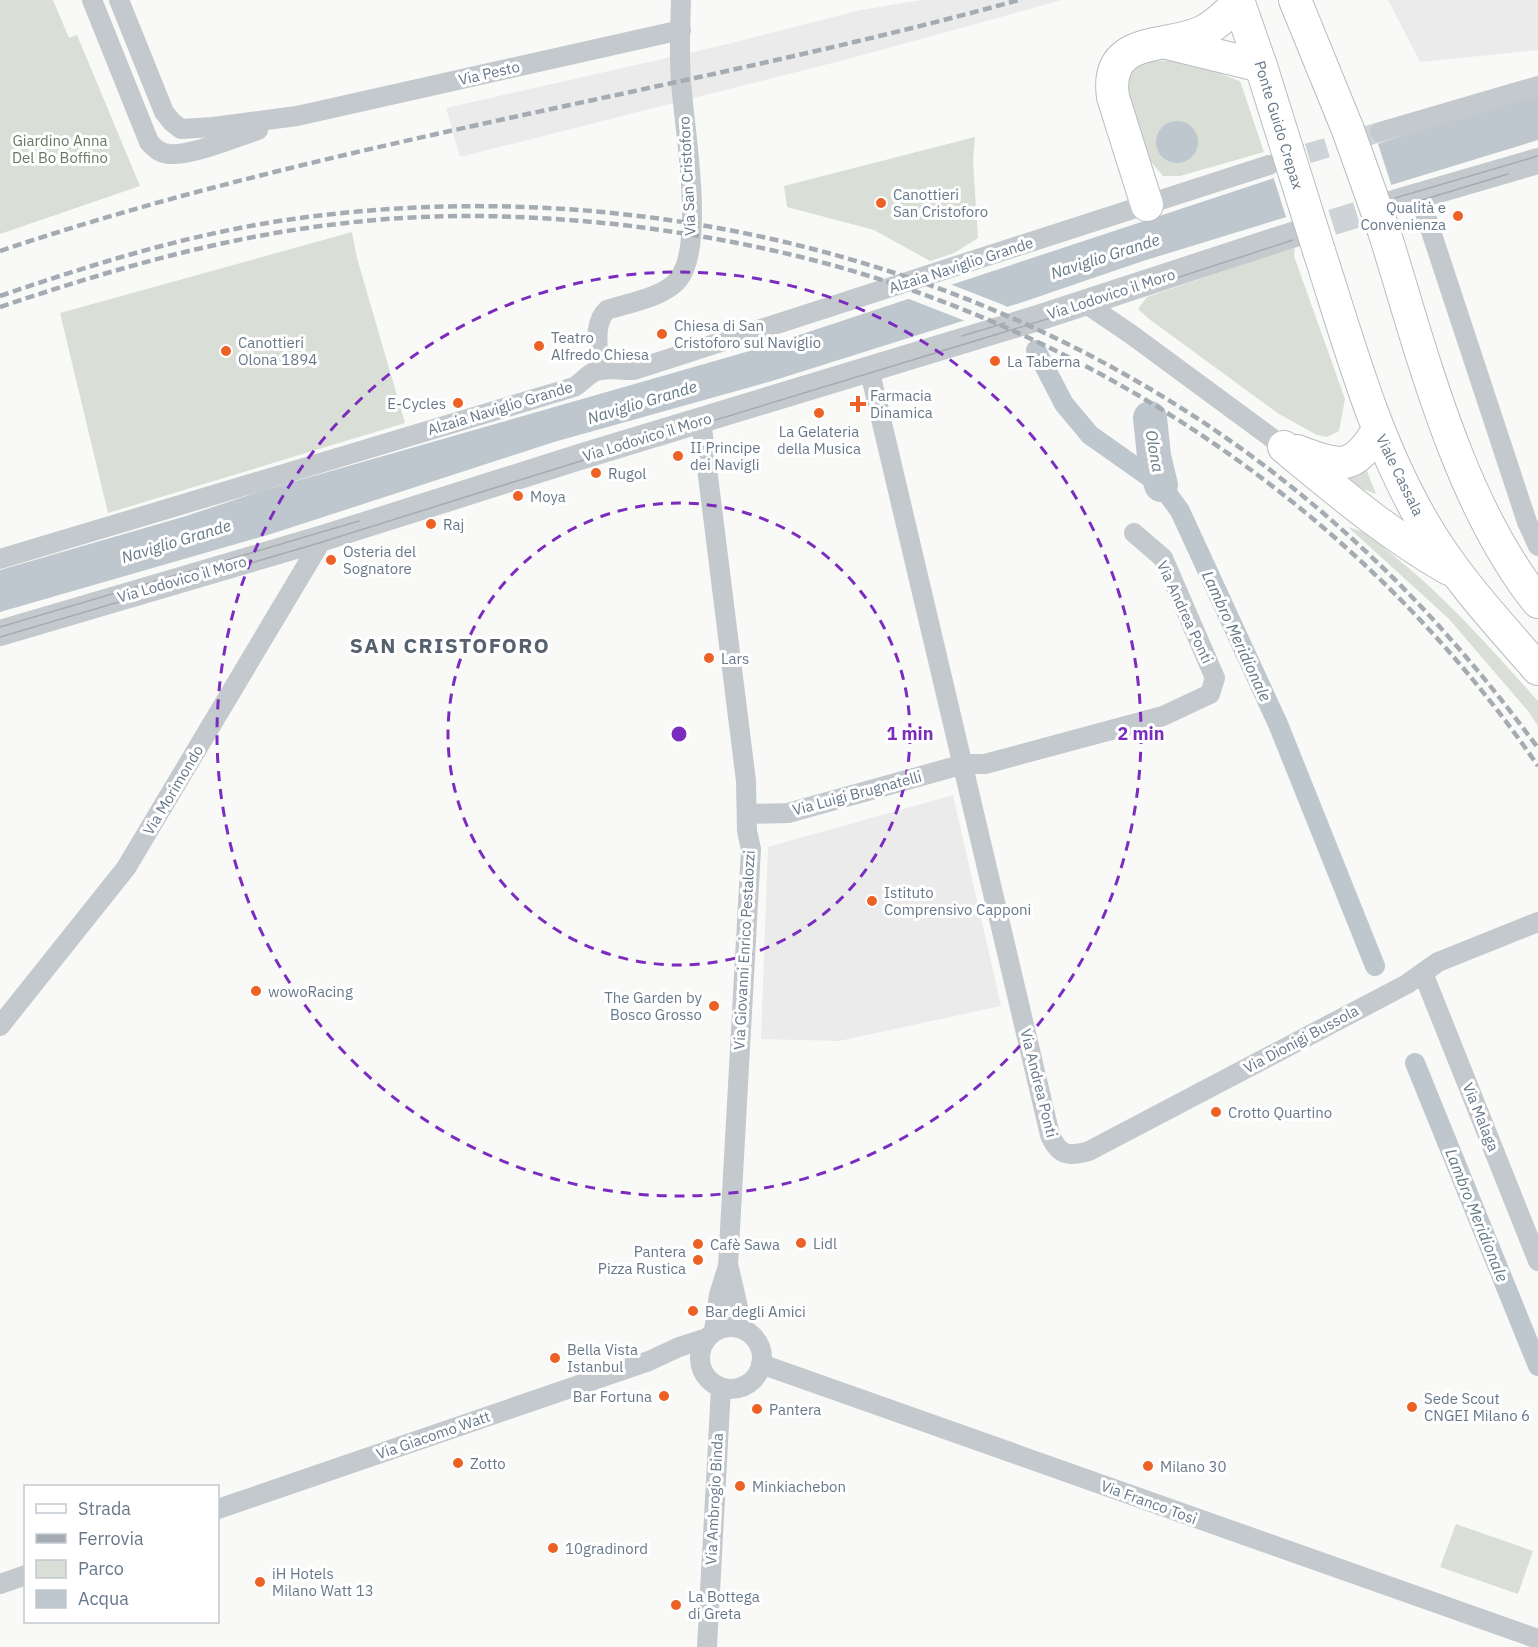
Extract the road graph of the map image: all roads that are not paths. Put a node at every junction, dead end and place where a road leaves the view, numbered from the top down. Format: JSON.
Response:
{"nodes":[{"id":1,"x":92,"y":0,"type":"edge"},
{"id":2,"x":119,"y":0,"type":"edge"},
{"id":3,"x":681,"y":0,"type":"edge"},
{"id":4,"x":1295,"y":0,"type":"edge"},
{"id":5,"x":1238,"y":1,"type":"edge"},
{"id":6,"x":681,"y":30,"type":"junction"},
{"id":7,"x":1166,"y":43,"type":"junction"},
{"id":8,"x":1261,"y":66,"type":"junction"},
{"id":9,"x":150,"y":76,"type":"junction"},
{"id":10,"x":126,"y":84,"type":"junction"},
{"id":11,"x":1538,"y":86,"type":"edge"},
{"id":12,"x":297,"y":116,"type":"junction"},
{"id":13,"x":1380,"y":132,"type":"tunnel mouth"},
{"id":14,"x":1538,"y":161,"type":"edge"},
{"id":15,"x":1269,"y":165,"type":"tunnel mouth"},
{"id":16,"x":1408,"y":199,"type":"joint"},
{"id":17,"x":1147,"y":205,"type":"junction"},
{"id":18,"x":1292,"y":235,"type":"tunnel mouth"},
{"id":19,"x":1319,"y":251,"type":"joint"},
{"id":20,"x":1085,"y":303,"type":"junction"},
{"id":21,"x":870,"y":368,"type":"junction"},
{"id":22,"x":599,"y":370,"type":"junction"},
{"id":23,"x":701,"y":420,"type":"junction"},
{"id":24,"x":1378,"y":430,"type":"junction"},
{"id":25,"x":1284,"y":447,"type":"junction"},
{"id":26,"x":1134,"y":533,"type":"dead end"},
{"id":27,"x":323,"y":538,"type":"junction"},
{"id":28,"x":1538,"y":546,"type":"edge"},
{"id":29,"x":0,"y":559,"type":"edge"},
{"id":30,"x":1456,"y":574,"type":"junction"},
{"id":31,"x":1538,"y":602,"type":"edge"},
{"id":32,"x":0,"y":633,"type":"edge"},
{"id":33,"x":1538,"y":669,"type":"edge"},
{"id":34,"x":964,"y":764,"type":"junction"},
{"id":35,"x":748,"y":814,"type":"junction"},
{"id":36,"x":1538,"y":922,"type":"edge"},
{"id":37,"x":1423,"y":973,"type":"junction"},
{"id":38,"x":0,"y":1026,"type":"edge"},
{"id":39,"x":1064,"y":1153,"type":"joint"},
{"id":40,"x":1538,"y":1261,"type":"edge"},
{"id":41,"x":728,"y":1266,"type":"junction"},
{"id":42,"x":743,"y":1329,"type":"junction"},
{"id":43,"x":710,"y":1335,"type":"junction"},
{"id":44,"x":649,"y":1361,"type":"junction"},
{"id":45,"x":700,"y":1364,"type":"junction"},
{"id":46,"x":761,"y":1364,"type":"junction"},
{"id":47,"x":721,"y":1388,"type":"junction"},
{"id":48,"x":219,"y":1509,"type":"edge"},
{"id":49,"x":24,"y":1576,"type":"edge"},
{"id":50,"x":0,"y":1584,"type":"edge"},
{"id":51,"x":1538,"y":1639,"type":"edge"},
{"id":52,"x":707,"y":1647,"type":"edge"}],
"edges":[{"from":1,"to":10,"type":"street"},
{"from":2,"to":9,"type":"street"},
{"from":3,"to":6,"type":"street","name":"Via San Cristoforo"},
{"from":4,"to":31,"type":"main road","bridge":true},
{"from":5,"to":7,"type":"main road"},
{"from":5,"to":8,"type":"main road","name":"Ponte Guido Crepax"},
{"from":6,"to":12,"type":"street","name":"Via Pesto"},
{"from":6,"to":22,"type":"street","name":"Via San Cristoforo"},
{"from":7,"to":8,"type":"main road"},
{"from":7,"to":17,"type":"main road"},
{"from":8,"to":19,"type":"main road","name":"Ponte Guido Crepax","bridge":true},
{"from":9,"to":10,"type":"street"},
{"from":9,"to":12,"type":"street","name":"Via Pesto"},
{"from":10,"to":12,"type":"street","name":"Via Pesto"},
{"from":11,"to":13,"type":"street"},
{"from":14,"to":16,"type":"street"},
{"from":15,"to":17,"type":"street","name":"Alzaia Naviglio Grande"},
{"from":16,"to":28,"type":"street"},
{"from":17,"to":22,"type":"street","name":"Alzaia Naviglio Grande"},
{"from":18,"to":20,"type":"street","name":"Via Lodovico il Moro"},
{"from":19,"to":24,"type":"main road","name":"Viale Cassala"},
{"from":20,"to":21,"type":"street","name":"Via Lodovico il Moro"},
{"from":20,"to":25,"type":"street"},
{"from":21,"to":23,"type":"street","name":"Via Lodovico il Moro"},
{"from":21,"to":34,"type":"street","name":"Via Andrea Ponti"},
{"from":22,"to":29,"type":"street","name":"Alzaia Naviglio Grande"},
{"from":23,"to":27,"type":"street","name":"Via Lodovico il Moro"},
{"from":23,"to":35,"type":"street","name":"Via Giovanni Enrico Pestalozzi"},
{"from":24,"to":25,"type":"main road"},
{"from":24,"to":30,"type":"main road","name":"Viale Cassala"},
{"from":25,"to":30,"type":"main road"},
{"from":26,"to":34,"type":"street","name":"Via Andrea Ponti"},
{"from":27,"to":32,"type":"street","name":"Via Lodovico il Moro"},
{"from":27,"to":38,"type":"street","name":"Via Morimondo"},
{"from":30,"to":33,"type":"main road","name":"Viale Cassala"},
{"from":34,"to":35,"type":"street","name":"Via Luigi Brugnatelli"},
{"from":34,"to":39,"type":"street","name":"Via Andrea Ponti"},
{"from":35,"to":41,"type":"street","name":"Via Giovanni Enrico Pestalozzi"},
{"from":36,"to":37,"type":"street","name":"Via Dionigi Bussola"},
{"from":37,"to":39,"type":"street","name":"Via Dionigi Bussola"},
{"from":37,"to":40,"type":"street","name":"Via Malaga"},
{"from":41,"to":42,"type":"street","name":"Via Giovanni Enrico Pestalozzi"},
{"from":41,"to":43,"type":"street","name":"Via Giovanni Enrico Pestalozzi"},
{"from":42,"to":43,"type":"street"},
{"from":42,"to":46,"type":"street","name":"Via Giovanni Enrico Pestalozzi"},
{"from":43,"to":44,"type":"street","name":"Via Giacomo Watt"},
{"from":43,"to":45,"type":"street","name":"Via Giovanni Enrico Pestalozzi"},
{"from":44,"to":45,"type":"street","name":"Via Giacomo Watt"},
{"from":44,"to":48,"type":"street","name":"Via Giacomo Watt"},
{"from":45,"to":47,"type":"street"},
{"from":46,"to":47,"type":"street"},
{"from":46,"to":51,"type":"street","name":"Via Franco Tosi"},
{"from":47,"to":52,"type":"street","name":"Via Ambrogio Binda"},
{"from":49,"to":50,"type":"street"}]}
